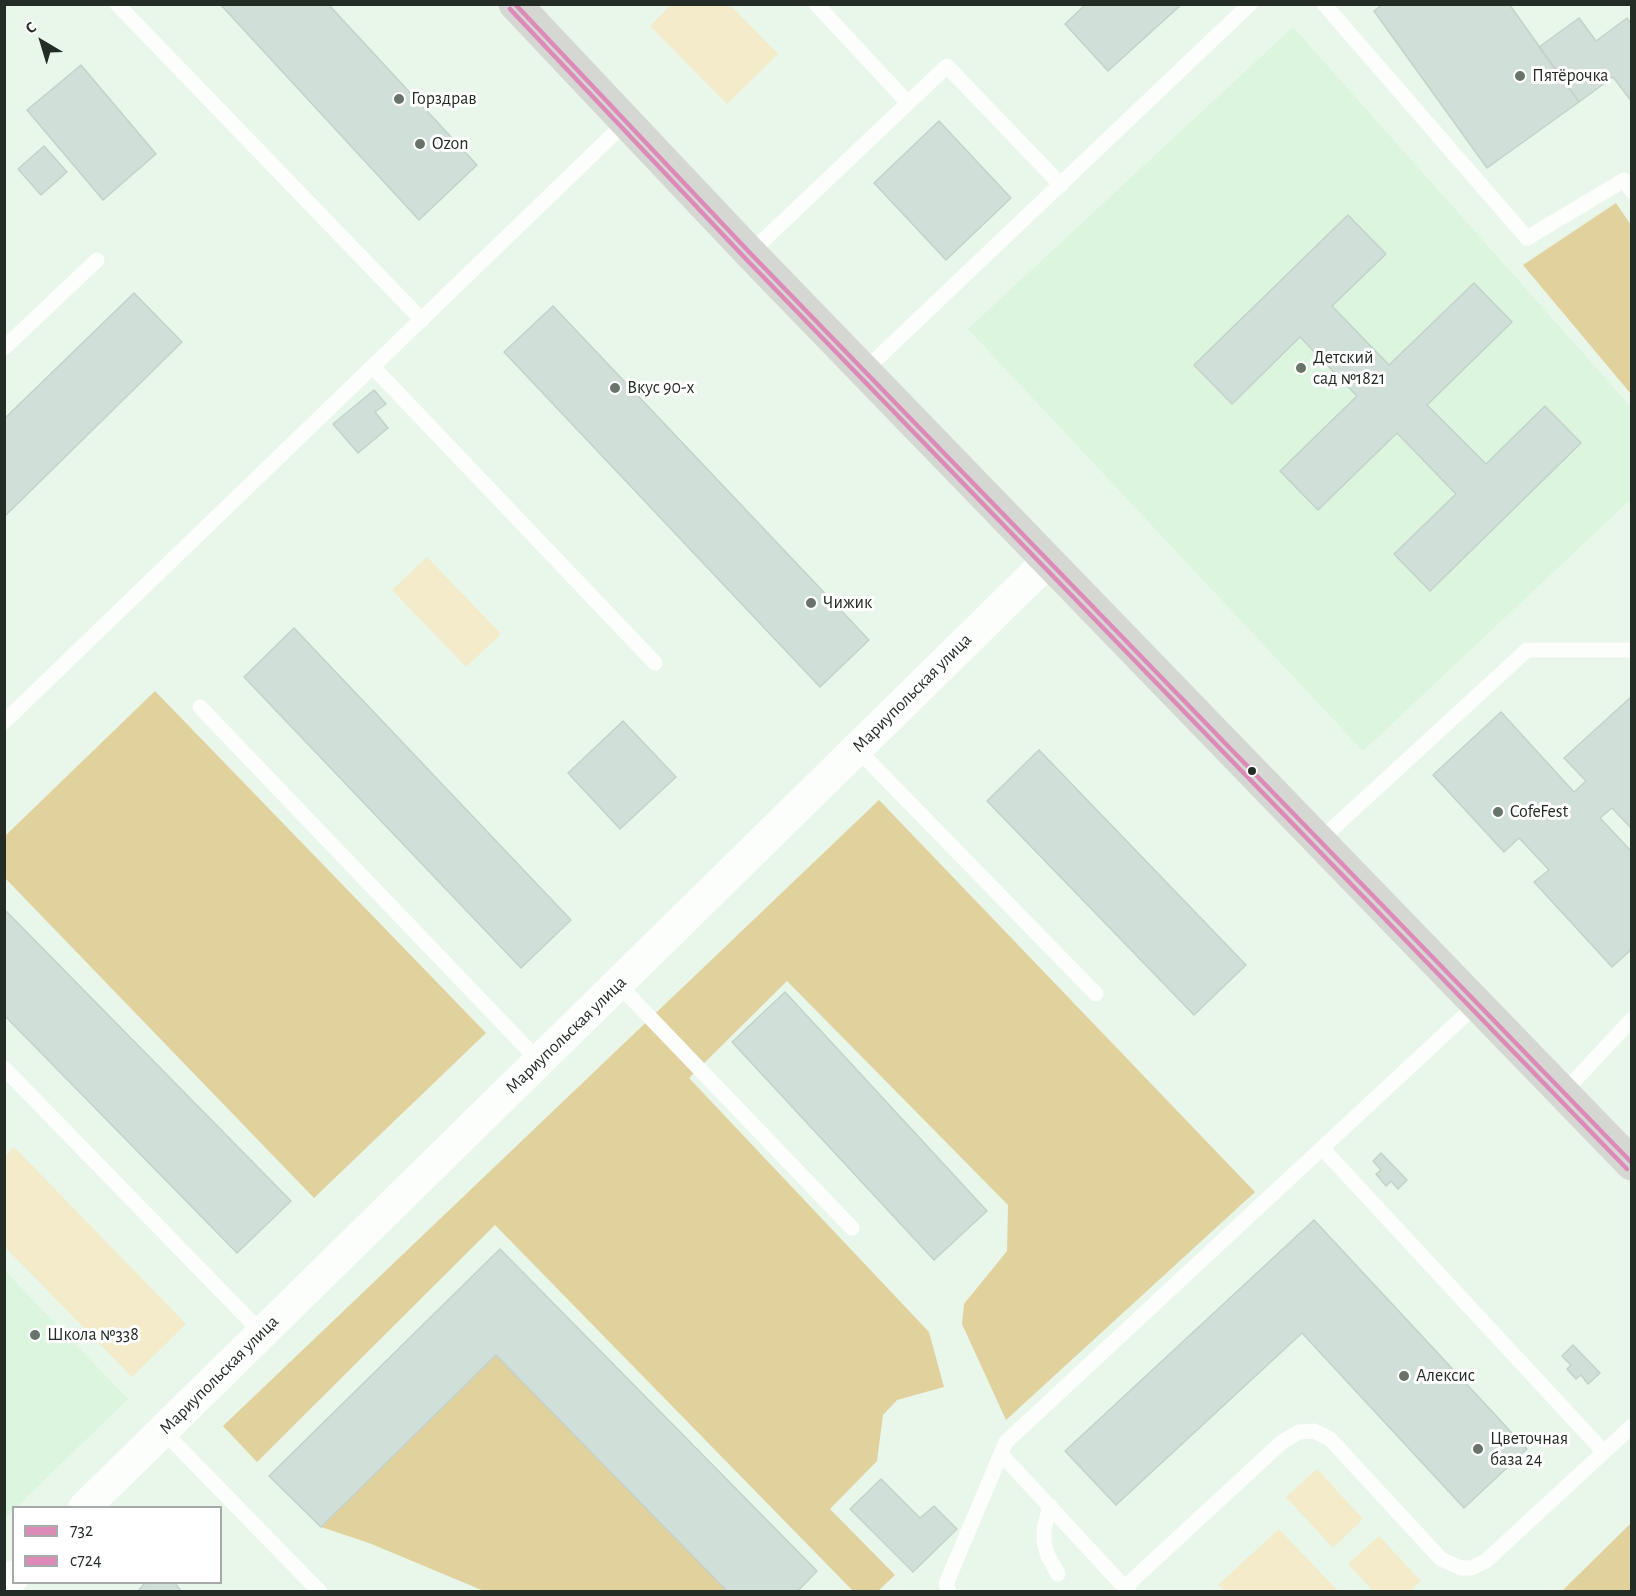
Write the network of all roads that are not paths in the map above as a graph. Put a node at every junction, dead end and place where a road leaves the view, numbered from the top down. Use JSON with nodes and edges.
{"nodes":[{"id":1,"x":117,"y":4,"type":"edge"},
{"id":2,"x":816,"y":4,"type":"edge"},
{"id":3,"x":1250,"y":4,"type":"edge"},
{"id":4,"x":1324,"y":4,"type":"edge"},
{"id":5,"x":523,"y":7,"type":"edge"},
{"id":6,"x":908,"y":103,"type":"junction"},
{"id":7,"x":625,"y":123,"type":"junction"},
{"id":8,"x":1061,"y":185,"type":"junction"},
{"id":9,"x":1632,"y":191,"type":"edge"},
{"id":10,"x":750,"y":253,"type":"junction"},
{"id":11,"x":97,"y":260,"type":"dead end"},
{"id":12,"x":422,"y":320,"type":"junction"},
{"id":13,"x":4,"y":348,"type":"edge"},
{"id":14,"x":374,"y":367,"type":"junction"},
{"id":15,"x":864,"y":371,"type":"junction"},
{"id":16,"x":1048,"y":561,"type":"junction"},
{"id":17,"x":1632,"y":650,"type":"edge"},
{"id":18,"x":655,"y":663,"type":"dead end"},
{"id":19,"x":200,"y":707,"type":"dead end"},
{"id":20,"x":4,"y":722,"type":"edge"},
{"id":21,"x":856,"y":748,"type":"junction"},
{"id":22,"x":1319,"y":841,"type":"junction"},
{"id":23,"x":618,"y":984,"type":"junction"},
{"id":24,"x":1096,"y":994,"type":"dead end"},
{"id":25,"x":1478,"y":1004,"type":"junction"},
{"id":26,"x":1632,"y":1018,"type":"edge"},
{"id":27,"x":539,"y":1061,"type":"junction"},
{"id":28,"x":4,"y":1068,"type":"edge"},
{"id":29,"x":1563,"y":1093,"type":"junction"},
{"id":30,"x":1322,"y":1148,"type":"junction"},
{"id":31,"x":1632,"y":1164,"type":"edge"},
{"id":32,"x":852,"y":1228,"type":"dead end"},
{"id":33,"x":262,"y":1333,"type":"junction"},
{"id":34,"x":1632,"y":1426,"type":"edge"},
{"id":35,"x":163,"y":1431,"type":"junction"},
{"id":36,"x":1604,"y":1452,"type":"junction"},
{"id":37,"x":1001,"y":1454,"type":"junction"},
{"id":38,"x":86,"y":1506,"type":"edge"},
{"id":39,"x":1050,"y":1506,"type":"junction"},
{"id":40,"x":1058,"y":1574,"type":"dead end"},
{"id":41,"x":1127,"y":1589,"type":"edge"},
{"id":42,"x":320,"y":1592,"type":"edge"},
{"id":43,"x":949,"y":1592,"type":"edge"}],
"edges":[{"from":1,"to":12,"type":"lane"},
{"from":2,"to":6,"type":"lane"},
{"from":3,"to":8,"type":"lane"},
{"from":4,"to":9,"type":"lane"},
{"from":5,"to":7,"type":"street"},
{"from":6,"to":8,"type":"lane"},
{"from":6,"to":10,"type":"lane"},
{"from":7,"to":10,"type":"street"},
{"from":7,"to":12,"type":"lane"},
{"from":8,"to":15,"type":"lane"},
{"from":10,"to":15,"type":"street"},
{"from":11,"to":13,"type":"lane"},
{"from":12,"to":14,"type":"lane"},
{"from":14,"to":18,"type":"lane"},
{"from":14,"to":20,"type":"lane"},
{"from":15,"to":16,"type":"street"},
{"from":16,"to":21,"type":"street","name":"Мариупольская улица"},
{"from":16,"to":22,"type":"street"},
{"from":17,"to":22,"type":"lane"},
{"from":19,"to":27,"type":"lane"},
{"from":21,"to":23,"type":"street","name":"Мариупольская улица"},
{"from":21,"to":24,"type":"lane"},
{"from":22,"to":25,"type":"street"},
{"from":23,"to":27,"type":"street","name":"Мариупольская улица"},
{"from":23,"to":32,"type":"lane"},
{"from":25,"to":29,"type":"street"},
{"from":25,"to":30,"type":"lane"},
{"from":26,"to":29,"type":"lane"},
{"from":27,"to":33,"type":"street","name":"Мариупольская улица"},
{"from":28,"to":33,"type":"lane"},
{"from":29,"to":31,"type":"street"},
{"from":30,"to":36,"type":"lane"},
{"from":30,"to":37,"type":"lane"},
{"from":33,"to":35,"type":"street","name":"Мариупольская улица"},
{"from":34,"to":36,"type":"lane"},
{"from":35,"to":38,"type":"street","name":"Мариупольская улица"},
{"from":35,"to":42,"type":"lane"},
{"from":36,"to":41,"type":"lane"},
{"from":37,"to":39,"type":"lane"},
{"from":37,"to":43,"type":"lane"},
{"from":39,"to":40,"type":"lane"},
{"from":39,"to":41,"type":"lane"}]}
